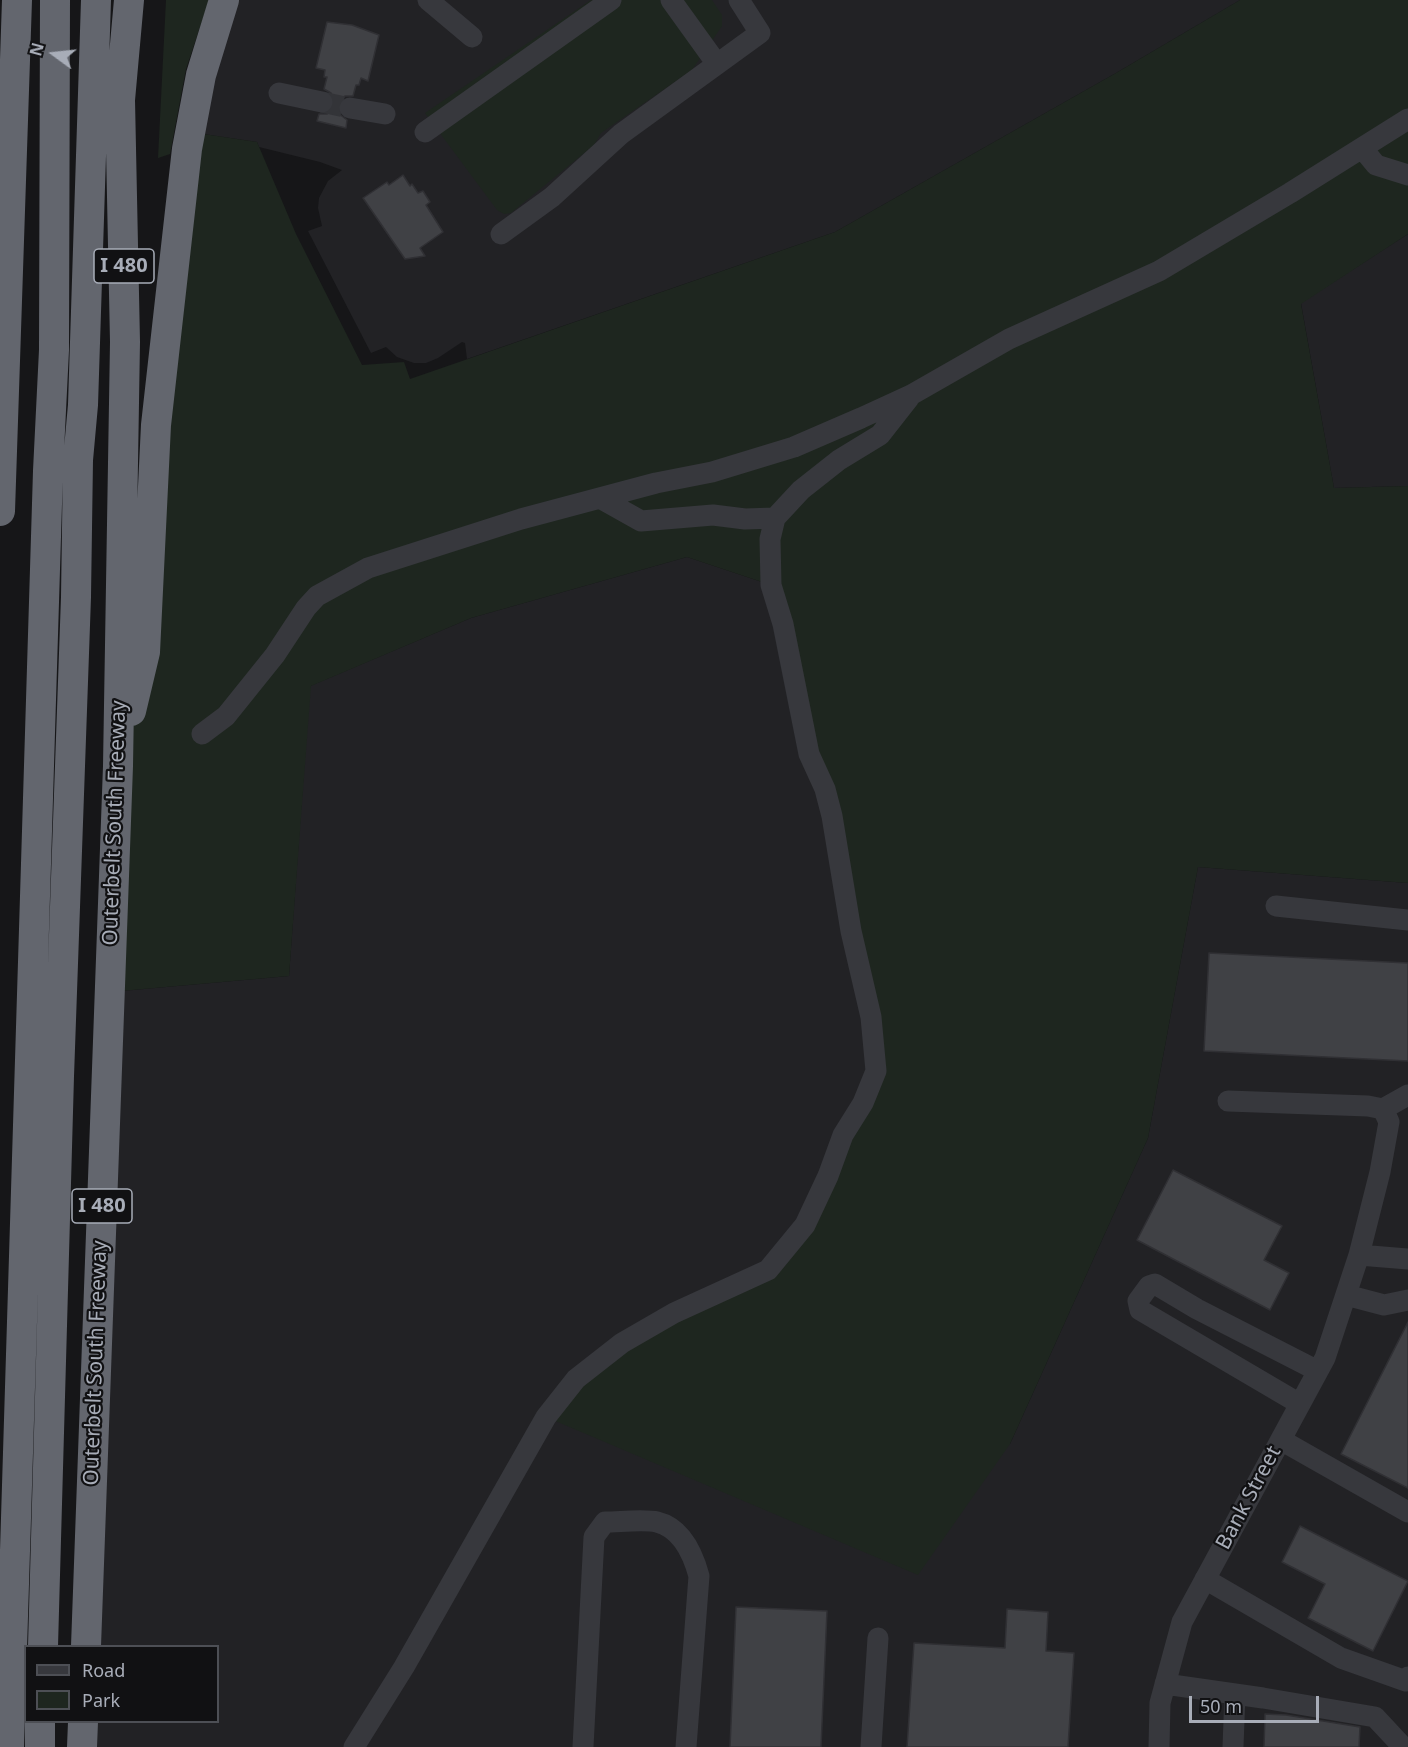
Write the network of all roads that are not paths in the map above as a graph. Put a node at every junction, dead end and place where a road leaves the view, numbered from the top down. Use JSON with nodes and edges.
{"nodes":[{"id":1,"x":17,"y":0,"type":"edge"},
{"id":2,"x":55,"y":0,"type":"edge"},
{"id":3,"x":96,"y":0,"type":"edge"},
{"id":4,"x":129,"y":0,"type":"edge"},
{"id":5,"x":224,"y":0,"type":"edge"},
{"id":6,"x":428,"y":0,"type":"edge"},
{"id":7,"x":611,"y":0,"type":"edge"},
{"id":8,"x":671,"y":0,"type":"edge"},
{"id":9,"x":740,"y":0,"type":"edge"},
{"id":10,"x":472,"y":37,"type":"dead end"},
{"id":11,"x":717,"y":64,"type":"junction"},
{"id":12,"x":279,"y":93,"type":"dead end"},
{"id":13,"x":322,"y":102,"type":"tunnel mouth"},
{"id":14,"x":350,"y":108,"type":"tunnel mouth"},
{"id":15,"x":385,"y":114,"type":"dead end"},
{"id":16,"x":1408,"y":119,"type":"edge"},
{"id":17,"x":426,"y":132,"type":"dead end"},
{"id":18,"x":1362,"y":148,"type":"junction"},
{"id":19,"x":1408,"y":175,"type":"edge"},
{"id":20,"x":501,"y":234,"type":"dead end"},
{"id":21,"x":911,"y":395,"type":"junction"},
{"id":22,"x":600,"y":498,"type":"junction"},
{"id":23,"x":0,"y":511,"type":"edge"},
{"id":24,"x":775,"y":518,"type":"junction"},
{"id":25,"x":132,"y":653,"type":"junction"},
{"id":26,"x":202,"y":734,"type":"dead end"},
{"id":27,"x":1276,"y":906,"type":"dead end"},
{"id":28,"x":1408,"y":920,"type":"edge"},
{"id":29,"x":1408,"y":1095,"type":"edge"},
{"id":30,"x":1228,"y":1101,"type":"dead end"},
{"id":31,"x":1383,"y":1109,"type":"junction"},
{"id":32,"x":1359,"y":1255,"type":"junction"},
{"id":33,"x":1408,"y":1259,"type":"edge"},
{"id":34,"x":1346,"y":1295,"type":"junction"},
{"id":35,"x":1408,"y":1300,"type":"edge"},
{"id":36,"x":1318,"y":1371,"type":"junction"},
{"id":37,"x":1300,"y":1404,"type":"junction"},
{"id":38,"x":1281,"y":1440,"type":"junction"},
{"id":39,"x":1408,"y":1512,"type":"edge"},
{"id":40,"x":1205,"y":1579,"type":"junction"},
{"id":41,"x":878,"y":1638,"type":"dead end"},
{"id":42,"x":43,"y":1645,"type":"edge"},
{"id":43,"x":86,"y":1645,"type":"edge"},
{"id":44,"x":1408,"y":1677,"type":"edge"},
{"id":45,"x":1165,"y":1684,"type":"junction"},
{"id":46,"x":1235,"y":1694,"type":"junction"},
{"id":47,"x":40,"y":1723,"type":"edge"},
{"id":48,"x":83,"y":1723,"type":"edge"},
{"id":49,"x":9,"y":1747,"type":"edge"},
{"id":50,"x":40,"y":1747,"type":"edge"},
{"id":51,"x":82,"y":1747,"type":"edge"},
{"id":52,"x":354,"y":1747,"type":"edge"},
{"id":53,"x":583,"y":1747,"type":"edge"},
{"id":54,"x":686,"y":1747,"type":"edge"},
{"id":55,"x":871,"y":1747,"type":"edge"},
{"id":56,"x":1159,"y":1747,"type":"edge"},
{"id":57,"x":1233,"y":1747,"type":"edge"},
{"id":58,"x":1403,"y":1747,"type":"edge"}],
"edges":[{"from":1,"to":23,"type":"highway"},
{"from":2,"to":49,"type":"highway"},
{"from":3,"to":42,"type":"highway"},
{"from":4,"to":25,"type":"highway","number":"I 480"},
{"from":5,"to":25,"type":"highway"},
{"from":6,"to":10,"type":"street"},
{"from":7,"to":17,"type":"street"},
{"from":8,"to":11,"type":"street"},
{"from":9,"to":11,"type":"street"},
{"from":11,"to":20,"type":"street"},
{"from":12,"to":13,"type":"street"},
{"from":14,"to":15,"type":"street"},
{"from":16,"to":18,"type":"street"},
{"from":18,"to":19,"type":"street"},
{"from":18,"to":21,"type":"street"},
{"from":21,"to":22,"type":"street"},
{"from":21,"to":24,"type":"street"},
{"from":22,"to":24,"type":"street"},
{"from":22,"to":26,"type":"street"},
{"from":24,"to":52,"type":"street"},
{"from":25,"to":43,"type":"highway","name":"Outerbelt South Freeway","number":"I 480"},
{"from":27,"to":28,"type":"street"},
{"from":29,"to":31,"type":"street"},
{"from":30,"to":31,"type":"street"},
{"from":31,"to":32,"type":"street","name":"Bank Street"},
{"from":32,"to":33,"type":"street"},
{"from":32,"to":34,"type":"street","name":"Bank Street"},
{"from":34,"to":35,"type":"street"},
{"from":34,"to":36,"type":"street","name":"Bank Street"},
{"from":36,"to":37,"type":"street","name":"Bank Street"},
{"from":36,"to":37,"type":"street"},
{"from":37,"to":38,"type":"street","name":"Bank Street"},
{"from":38,"to":39,"type":"street"},
{"from":38,"to":40,"type":"street","name":"Bank Street"},
{"from":40,"to":44,"type":"street"},
{"from":40,"to":45,"type":"street","name":"Bank Street"},
{"from":41,"to":55,"type":"street"},
{"from":45,"to":46,"type":"street"},
{"from":45,"to":56,"type":"street","name":"Bank Street"},
{"from":46,"to":57,"type":"street"},
{"from":46,"to":58,"type":"street"},
{"from":47,"to":50,"type":"highway"},
{"from":48,"to":51,"type":"highway"},
{"from":53,"to":54,"type":"street"}]}
